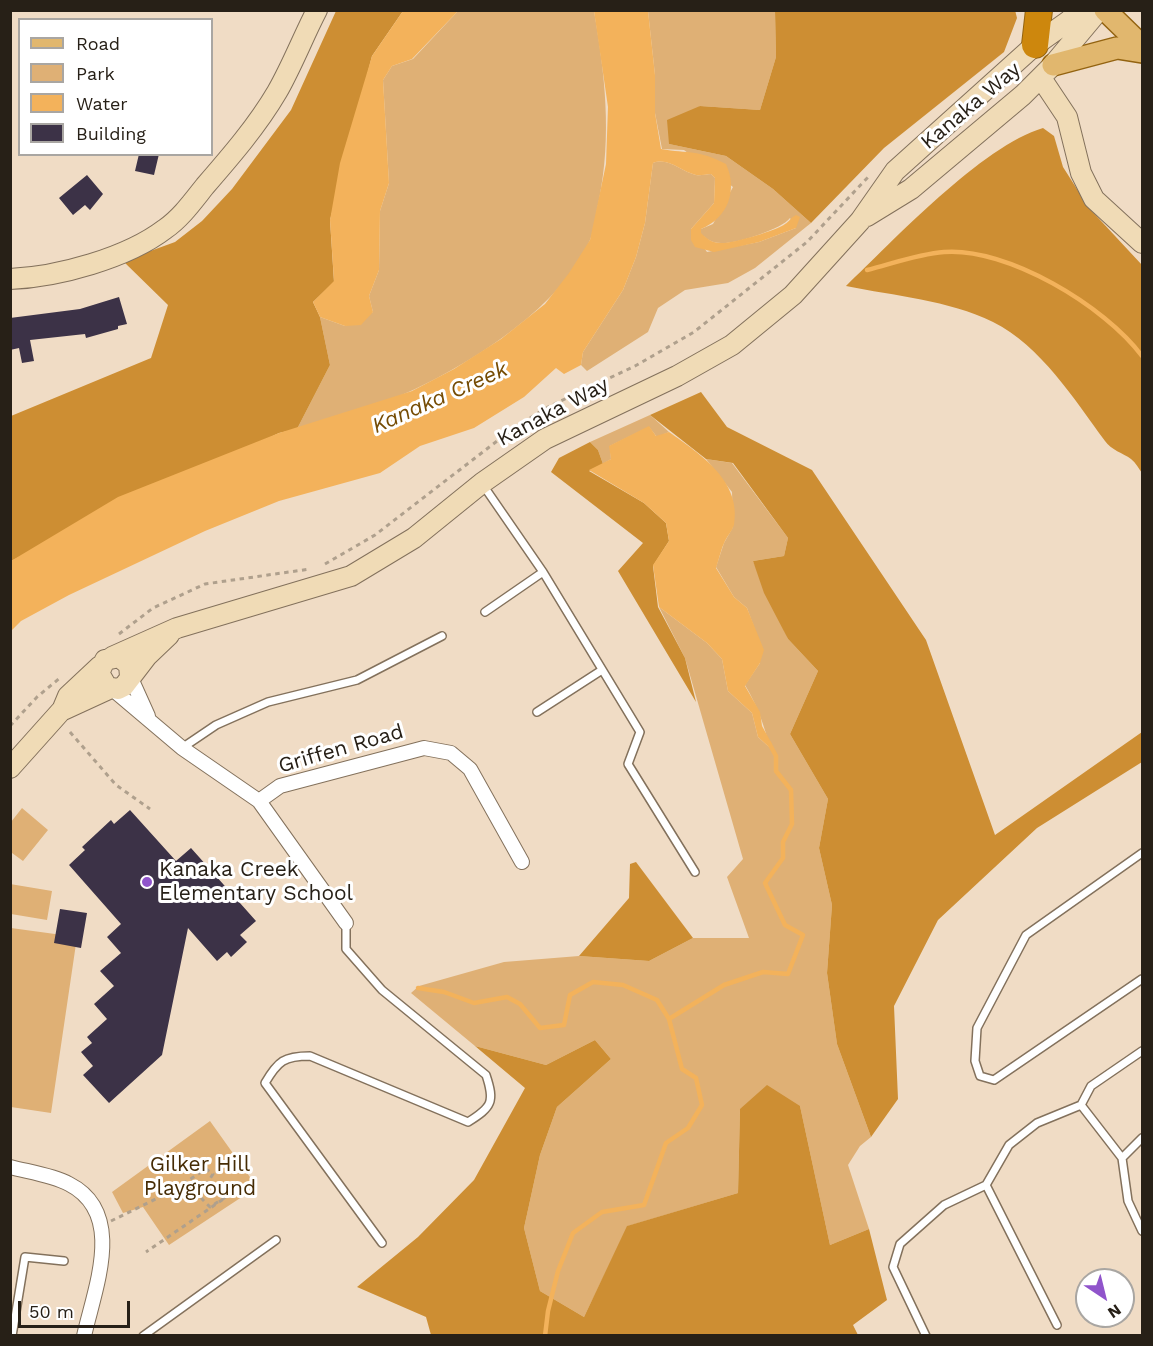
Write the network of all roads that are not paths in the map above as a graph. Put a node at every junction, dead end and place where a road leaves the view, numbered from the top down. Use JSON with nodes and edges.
{"nodes":[{"id":1,"x":317,"y":10,"type":"edge"},
{"id":2,"x":1039,"y":10,"type":"edge"},
{"id":3,"x":1077,"y":10,"type":"edge"},
{"id":4,"x":1099,"y":10,"type":"edge"},
{"id":5,"x":1105,"y":10,"type":"edge"},
{"id":6,"x":1117,"y":10,"type":"edge"},
{"id":7,"x":1143,"y":25,"type":"edge"},
{"id":8,"x":1035,"y":45,"type":"junction"},
{"id":9,"x":1143,"y":46,"type":"edge"},
{"id":10,"x":1143,"y":52,"type":"edge"},
{"id":11,"x":1047,"y":72,"type":"junction"},
{"id":12,"x":860,"y":221,"type":"junction"},
{"id":13,"x":1143,"y":243,"type":"edge"},
{"id":14,"x":10,"y":279,"type":"edge"},
{"id":15,"x":482,"y":483,"type":"junction"},
{"id":16,"x":543,"y":573,"type":"junction"},
{"id":17,"x":484,"y":612,"type":"dead end"},
{"id":18,"x":177,"y":628,"type":"junction"},
{"id":19,"x":442,"y":636,"type":"dead end"},
{"id":20,"x":106,"y":662,"type":"junction"},
{"id":21,"x":602,"y":670,"type":"junction"},
{"id":22,"x":130,"y":676,"type":"junction"},
{"id":23,"x":111,"y":688,"type":"junction"},
{"id":24,"x":62,"y":711,"type":"junction"},
{"id":25,"x":537,"y":712,"type":"dead end"},
{"id":26,"x":149,"y":718,"type":"junction"},
{"id":27,"x":182,"y":747,"type":"junction"},
{"id":28,"x":10,"y":768,"type":"edge"},
{"id":29,"x":259,"y":801,"type":"junction"},
{"id":30,"x":1143,"y":854,"type":"edge"},
{"id":31,"x":522,"y":862,"type":"dead end"},
{"id":32,"x":695,"y":872,"type":"dead end"},
{"id":33,"x":346,"y":923,"type":"joint"},
{"id":34,"x":1143,"y":979,"type":"edge"},
{"id":35,"x":1143,"y":1051,"type":"edge"},
{"id":36,"x":1081,"y":1105,"type":"junction"},
{"id":37,"x":1143,"y":1138,"type":"edge"},
{"id":38,"x":1122,"y":1158,"type":"junction"},
{"id":39,"x":10,"y":1167,"type":"edge"},
{"id":40,"x":986,"y":1185,"type":"junction"},
{"id":41,"x":1143,"y":1231,"type":"edge"},
{"id":42,"x":276,"y":1240,"type":"dead end"},
{"id":43,"x":382,"y":1244,"type":"dead end"},
{"id":44,"x":64,"y":1261,"type":"dead end"},
{"id":45,"x":1057,"y":1325,"type":"dead end"},
{"id":46,"x":12,"y":1335,"type":"edge"},
{"id":47,"x":84,"y":1335,"type":"edge"},
{"id":48,"x":143,"y":1335,"type":"edge"},
{"id":49,"x":926,"y":1335,"type":"edge"}],
"edges":[{"from":1,"to":14,"type":"main road"},
{"from":2,"to":8,"type":"highway"},
{"from":3,"to":8,"type":"main road","name":"Kanaka Way"},
{"from":4,"to":11,"type":"main road","name":"Kanaka Way"},
{"from":5,"to":9,"type":"main road"},
{"from":6,"to":7,"type":"main road"},
{"from":8,"to":12,"type":"main road","name":"Kanaka Way"},
{"from":10,"to":11,"type":"main road"},
{"from":11,"to":12,"type":"main road","name":"Kanaka Way"},
{"from":11,"to":13,"type":"main road"},
{"from":12,"to":15,"type":"main road","name":"Kanaka Way"},
{"from":15,"to":16,"type":"lane"},
{"from":15,"to":18,"type":"main road","name":"Kanaka Way"},
{"from":16,"to":17,"type":"lane"},
{"from":16,"to":21,"type":"lane"},
{"from":18,"to":20,"type":"main road","name":"Kanaka Way"},
{"from":18,"to":22,"type":"main road","name":"Kanaka Way"},
{"from":19,"to":27,"type":"lane"},
{"from":20,"to":22,"type":"main road"},
{"from":20,"to":23,"type":"main road"},
{"from":20,"to":24,"type":"main road","name":"Kanaka Way"},
{"from":21,"to":25,"type":"lane"},
{"from":21,"to":32,"type":"lane"},
{"from":22,"to":23,"type":"main road"},
{"from":22,"to":26,"type":"street"},
{"from":23,"to":24,"type":"main road","name":"Kanaka Way"},
{"from":23,"to":26,"type":"street"},
{"from":24,"to":28,"type":"main road","name":"Kanaka Way"},
{"from":26,"to":27,"type":"street"},
{"from":27,"to":29,"type":"street"},
{"from":29,"to":31,"type":"street","name":"Griffen Road"},
{"from":29,"to":33,"type":"street"},
{"from":30,"to":34,"type":"lane"},
{"from":33,"to":43,"type":"lane"},
{"from":35,"to":36,"type":"lane"},
{"from":36,"to":38,"type":"lane"},
{"from":36,"to":40,"type":"lane"},
{"from":37,"to":38,"type":"lane"},
{"from":38,"to":41,"type":"lane"},
{"from":39,"to":47,"type":"street"},
{"from":40,"to":45,"type":"lane"},
{"from":40,"to":49,"type":"lane"},
{"from":42,"to":48,"type":"lane"},
{"from":44,"to":46,"type":"lane"}]}
